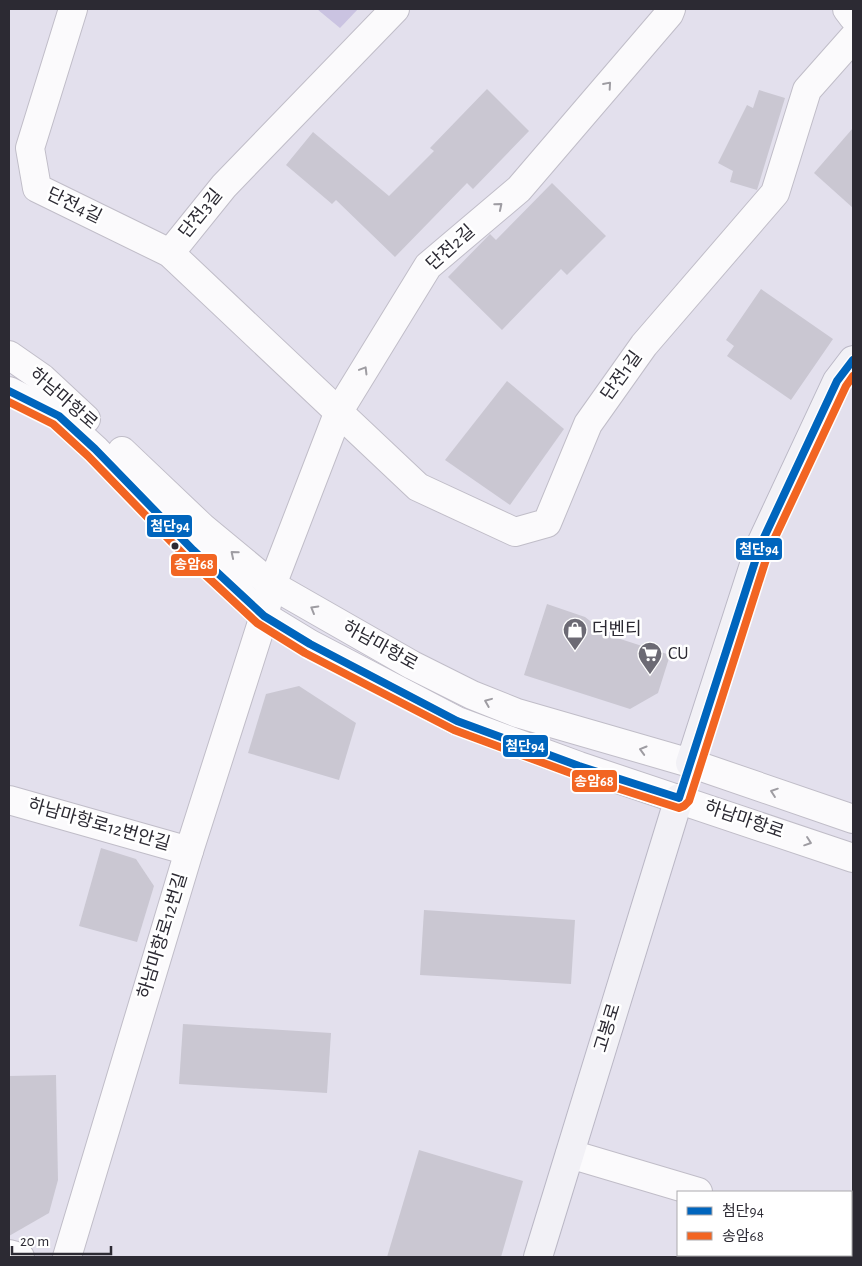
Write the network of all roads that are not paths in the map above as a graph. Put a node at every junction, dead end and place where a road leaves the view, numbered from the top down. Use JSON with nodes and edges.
{"nodes":[{"id":1,"x":73,"y":9,"type":"edge"},
{"id":2,"x":395,"y":9,"type":"edge"},
{"id":3,"x":671,"y":9,"type":"edge"},
{"id":4,"x":847,"y":9,"type":"edge"},
{"id":5,"x":853,"y":17,"type":"edge"},
{"id":6,"x":853,"y":38,"type":"edge"},
{"id":7,"x":170,"y":253,"type":"junction"},
{"id":8,"x":9,"y":355,"type":"edge"},
{"id":9,"x":853,"y":360,"type":"edge"},
{"id":10,"x":9,"y":391,"type":"edge"},
{"id":11,"x":339,"y":411,"type":"junction"},
{"id":12,"x":272,"y":585,"type":"junction"},
{"id":13,"x":264,"y":616,"type":"junction"},
{"id":14,"x":690,"y":764,"type":"junction"},
{"id":15,"x":679,"y":798,"type":"junction"},
{"id":16,"x":9,"y":800,"type":"edge"},
{"id":17,"x":853,"y":819,"type":"edge"},
{"id":18,"x":189,"y":851,"type":"junction"},
{"id":19,"x":853,"y":858,"type":"edge"},
{"id":20,"x":570,"y":1154,"type":"junction"},
{"id":21,"x":695,"y":1191,"type":"edge"},
{"id":22,"x":9,"y":1254,"type":"edge"},
{"id":23,"x":20,"y":1257,"type":"edge"},
{"id":24,"x":67,"y":1257,"type":"edge"},
{"id":25,"x":538,"y":1257,"type":"edge"}],
"edges":[{"from":1,"to":7,"type":"street","name":"단전4길"},
{"from":2,"to":7,"type":"street","name":"단전3길"},
{"from":11,"to":3,"type":"street","name":"단전2길","one_way":true},
{"from":4,"to":5,"type":"street"},
{"from":6,"to":11,"type":"street","name":"단전1길"},
{"from":7,"to":11,"type":"street","name":"단전3길"},
{"from":12,"to":8,"type":"street","name":"하남마항로","one_way":true},
{"from":9,"to":14,"type":"main road"},
{"from":10,"to":13,"type":"street","name":"하남마항로"},
{"from":11,"to":12,"type":"street","name":"단전2길"},
{"from":12,"to":13,"type":"street","name":"하남마항로12번길"},
{"from":14,"to":12,"type":"street","name":"하남마항로","one_way":true},
{"from":13,"to":15,"type":"street","name":"하남마항로"},
{"from":13,"to":18,"type":"street","name":"하남마항로12번길"},
{"from":14,"to":15,"type":"street"},
{"from":17,"to":14,"type":"street","name":"하남마항로","one_way":true},
{"from":15,"to":19,"type":"street","name":"하남마항로","one_way":true},
{"from":15,"to":20,"type":"main road","name":"고봉로"},
{"from":16,"to":18,"type":"street","name":"하남마항로12번안길"},
{"from":18,"to":24,"type":"street","name":"하남마항로12번길"},
{"from":20,"to":21,"type":"street"},
{"from":20,"to":25,"type":"main road","name":"고봉로"},
{"from":22,"to":23,"type":"street"}]}
